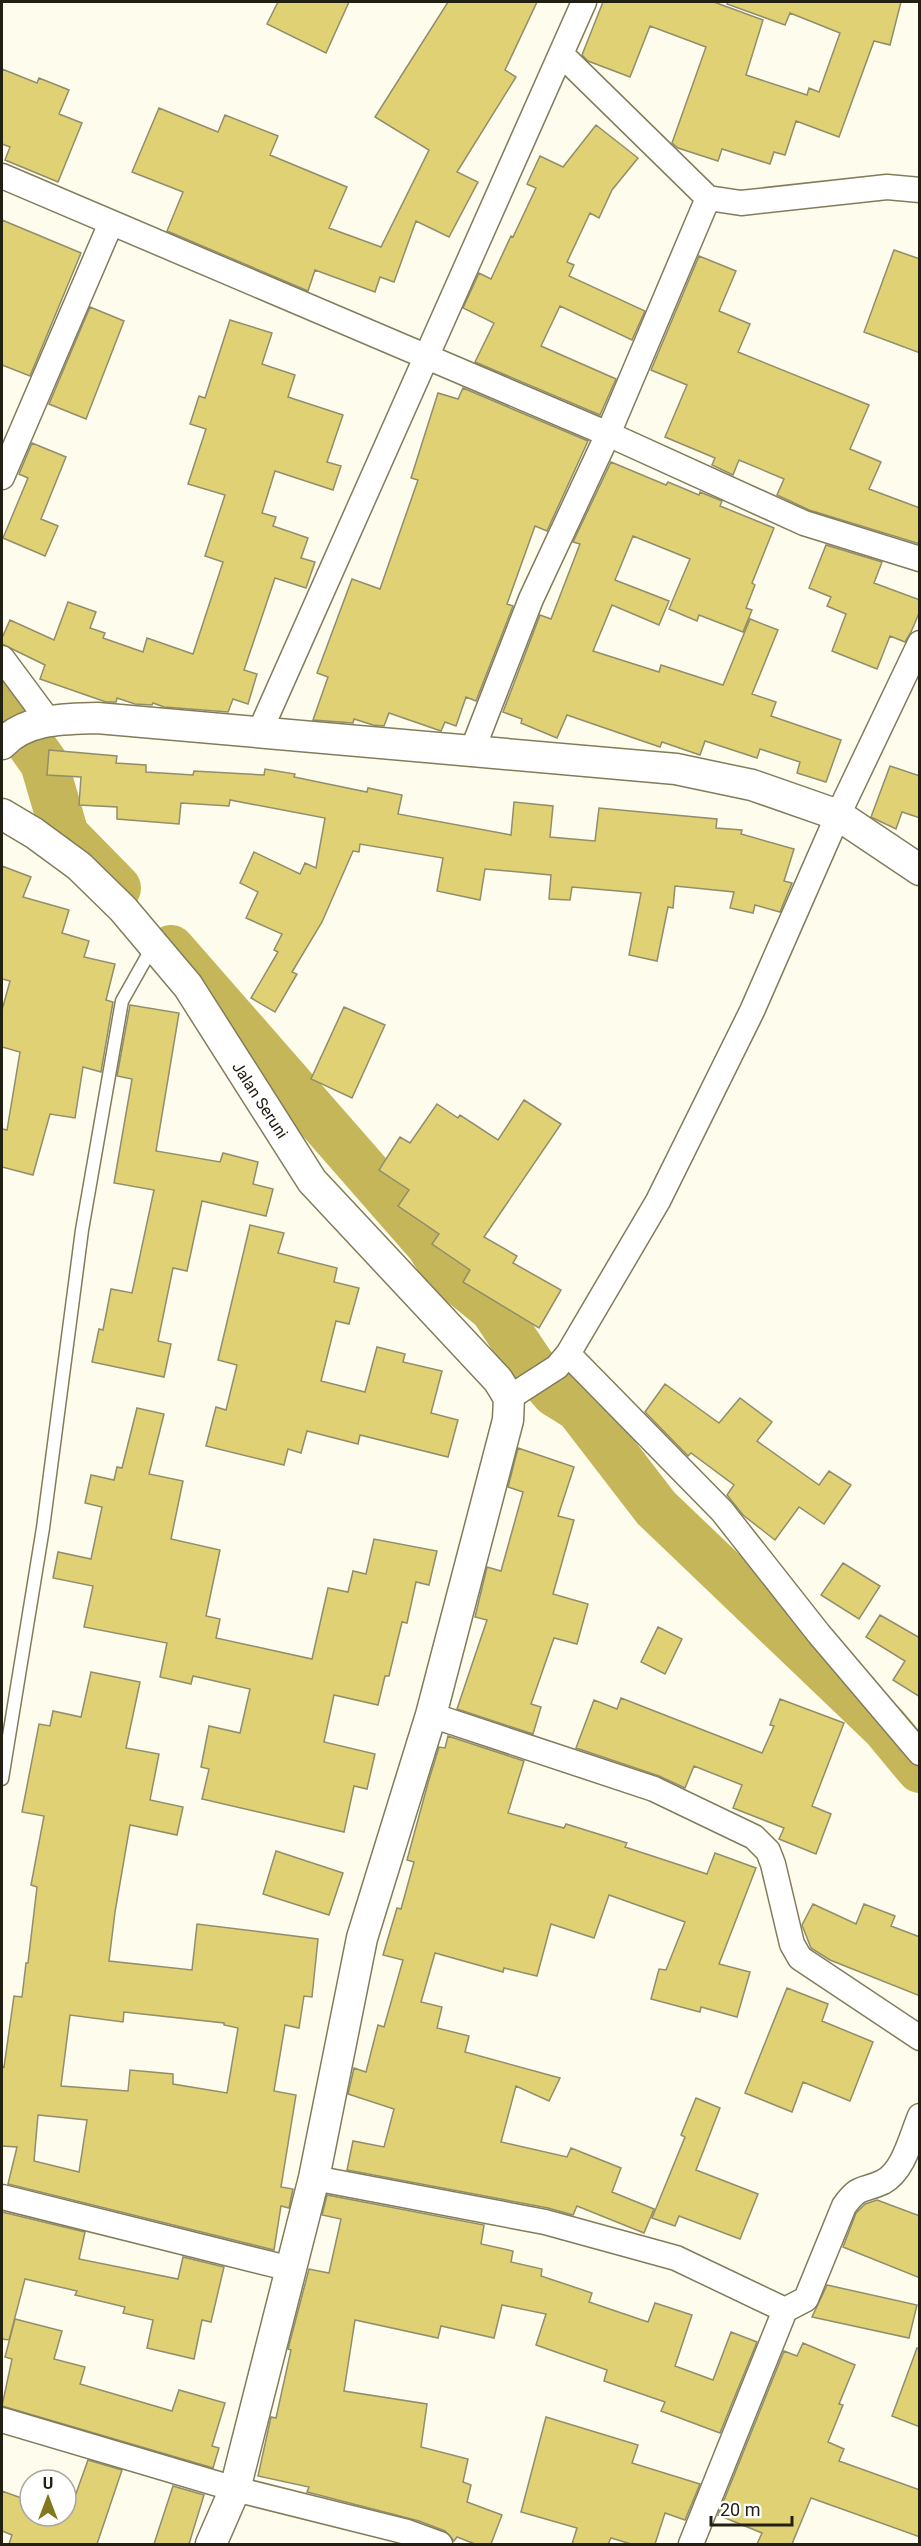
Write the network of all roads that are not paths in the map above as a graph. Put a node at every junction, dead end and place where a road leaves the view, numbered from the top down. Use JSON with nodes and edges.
{"nodes":[{"id":1,"x":584,"y":2,"type":"edge"},
{"id":2,"x":561,"y":54,"type":"junction"},
{"id":3,"x":2,"y":176,"type":"edge"},
{"id":4,"x":920,"y":190,"type":"edge"},
{"id":5,"x":708,"y":198,"type":"junction"},
{"id":6,"x":111,"y":223,"type":"junction"},
{"id":7,"x":427,"y":358,"type":"junction"},
{"id":8,"x":608,"y":434,"type":"junction"},
{"id":9,"x":2,"y":477,"type":"edge"},
{"id":10,"x":920,"y":559,"type":"edge"},
{"id":11,"x":920,"y":643,"type":"edge"},
{"id":12,"x":2,"y":658,"type":"edge"},
{"id":13,"x":260,"y":731,"type":"junction"},
{"id":14,"x":21,"y":733,"type":"edge"},
{"id":15,"x":472,"y":751,"type":"junction"},
{"id":16,"x":2,"y":814,"type":"edge"},
{"id":17,"x":838,"y":815,"type":"junction"},
{"id":18,"x":920,"y":870,"type":"edge"},
{"id":19,"x":154,"y":945,"type":"junction"},
{"id":20,"x":563,"y":1360,"type":"junction"},
{"id":21,"x":518,"y":1392,"type":"junction"},
{"id":22,"x":431,"y":1715,"type":"junction"},
{"id":23,"x":920,"y":1753,"type":"edge"},
{"id":24,"x":2,"y":1779,"type":"edge"},
{"id":25,"x":920,"y":2038,"type":"edge"},
{"id":26,"x":920,"y":2116,"type":"edge"},
{"id":27,"x":314,"y":2178,"type":"junction"},
{"id":28,"x":2,"y":2197,"type":"edge"},
{"id":29,"x":291,"y":2270,"type":"junction"},
{"id":30,"x":785,"y":2310,"type":"junction"},
{"id":31,"x":2,"y":2420,"type":"edge"},
{"id":32,"x":235,"y":2489,"type":"junction"},
{"id":33,"x":211,"y":2544,"type":"edge"},
{"id":34,"x":440,"y":2544,"type":"edge"},
{"id":35,"x":691,"y":2544,"type":"edge"}],
"edges":[{"from":1,"to":2,"type":"street"},
{"from":2,"to":5,"type":"street"},
{"from":2,"to":7,"type":"street"},
{"from":3,"to":6,"type":"street"},
{"from":4,"to":5,"type":"street"},
{"from":5,"to":8,"type":"street"},
{"from":6,"to":7,"type":"street"},
{"from":6,"to":9,"type":"street"},
{"from":7,"to":8,"type":"street"},
{"from":7,"to":13,"type":"street"},
{"from":8,"to":10,"type":"street"},
{"from":8,"to":15,"type":"street"},
{"from":11,"to":17,"type":"street"},
{"from":12,"to":14,"type":"street"},
{"from":13,"to":14,"type":"street"},
{"from":13,"to":15,"type":"street"},
{"from":15,"to":17,"type":"street"},
{"from":16,"to":19,"type":"street","name":"Jalan Seruni"},
{"from":17,"to":18,"type":"street"},
{"from":17,"to":20,"type":"street"},
{"from":19,"to":21,"type":"street","name":"Jalan Seruni"},
{"from":19,"to":24,"type":"lane"},
{"from":20,"to":21,"type":"street"},
{"from":20,"to":23,"type":"street"},
{"from":21,"to":22,"type":"street"},
{"from":22,"to":25,"type":"street"},
{"from":22,"to":27,"type":"street"},
{"from":26,"to":30,"type":"street"},
{"from":27,"to":29,"type":"street"},
{"from":27,"to":30,"type":"street"},
{"from":28,"to":29,"type":"street"},
{"from":29,"to":32,"type":"street"},
{"from":30,"to":35,"type":"street"},
{"from":31,"to":32,"type":"street"},
{"from":32,"to":33,"type":"street"},
{"from":32,"to":34,"type":"street"}]}
